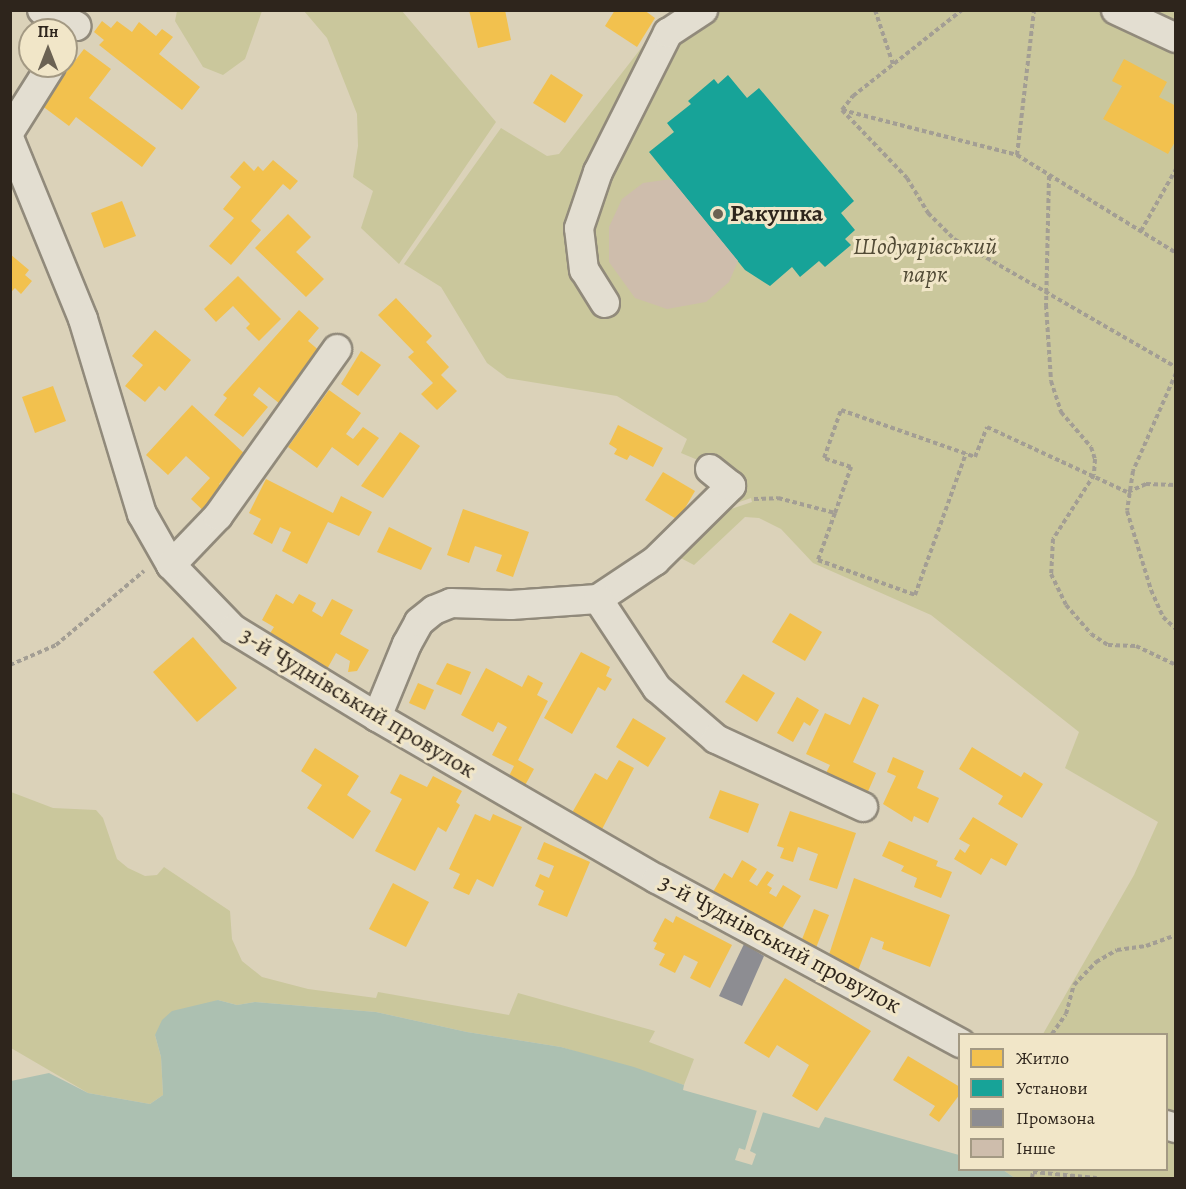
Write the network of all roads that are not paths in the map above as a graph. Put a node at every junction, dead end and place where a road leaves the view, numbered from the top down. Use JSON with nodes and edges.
{"nodes":[{"id":1,"x":42,"y":10,"type":"edge"},
{"id":2,"x":704,"y":10,"type":"edge"},
{"id":3,"x":1116,"y":10,"type":"edge"},
{"id":4,"x":59,"y":18,"type":"edge"},
{"id":5,"x":1176,"y":38,"type":"edge"},
{"id":6,"x":43,"y":78,"type":"edge"},
{"id":7,"x":10,"y":131,"type":"edge"},
{"id":8,"x":10,"y":140,"type":"edge"},
{"id":9,"x":605,"y":303,"type":"dead end"},
{"id":10,"x":337,"y":349,"type":"dead end"},
{"id":11,"x":710,"y":469,"type":"dead end"},
{"id":12,"x":167,"y":560,"type":"junction"},
{"id":13,"x":598,"y":599,"type":"junction"},
{"id":14,"x":377,"y":717,"type":"junction"},
{"id":15,"x":863,"y":807,"type":"dead end"},
{"id":16,"x":958,"y":1042,"type":"edge"}],
"edges":[{"from":1,"to":4,"type":"street"},
{"from":2,"to":9,"type":"street"},
{"from":3,"to":5,"type":"street"},
{"from":6,"to":7,"type":"street"},
{"from":8,"to":12,"type":"street","name":"3-й Чуднівський провулок"},
{"from":10,"to":12,"type":"street"},
{"from":11,"to":13,"type":"street"},
{"from":12,"to":14,"type":"street","name":"3-й Чуднівський провулок"},
{"from":13,"to":14,"type":"street"},
{"from":13,"to":15,"type":"street"},
{"from":14,"to":16,"type":"street","name":"3-й Чуднівський провулок"}]}
